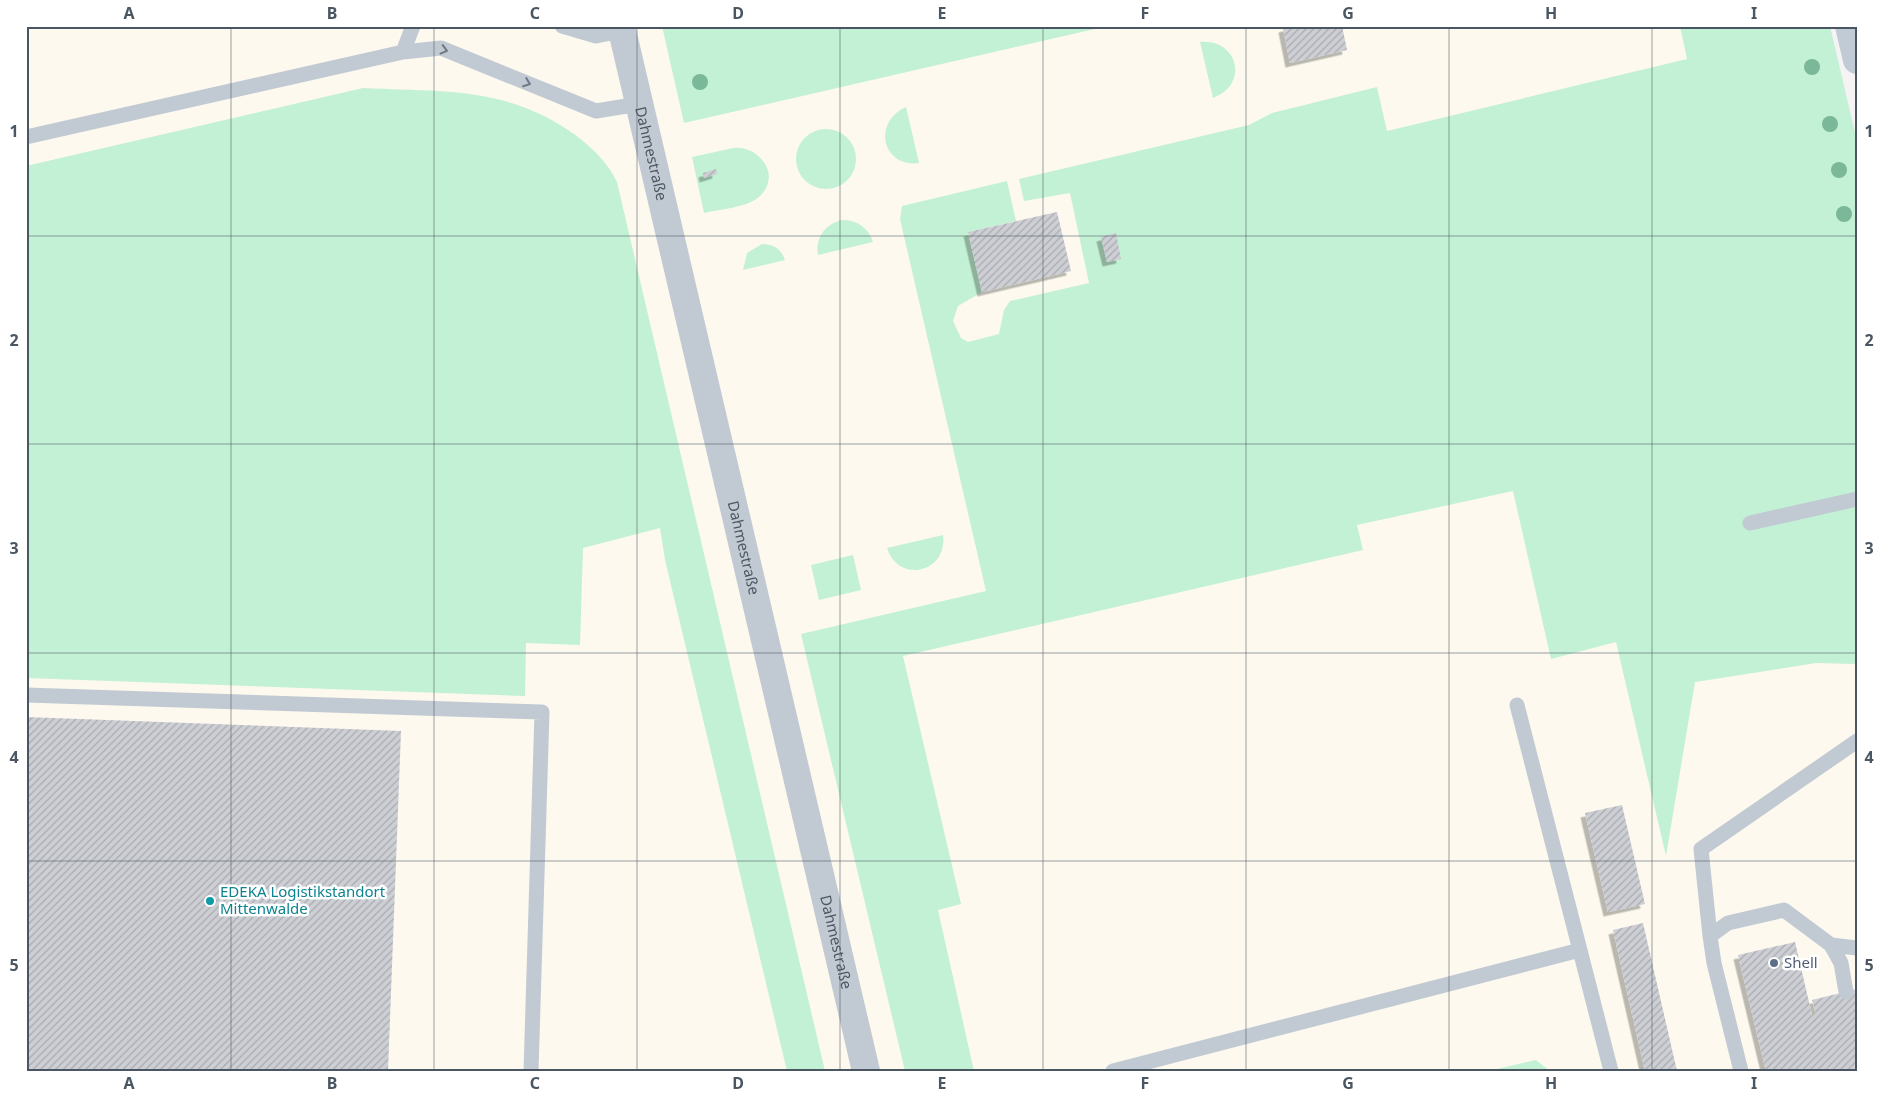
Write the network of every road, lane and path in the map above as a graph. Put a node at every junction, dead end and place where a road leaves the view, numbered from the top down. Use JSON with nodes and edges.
{"nodes":[{"id":1,"x":413,"y":26,"type":"edge"},
{"id":2,"x":562,"y":26,"type":"edge"},
{"id":3,"x":1849,"y":26,"type":"edge"},
{"id":4,"x":621,"y":29,"type":"edge"},
{"id":5,"x":403,"y":52,"type":"junction"},
{"id":6,"x":1857,"y":60,"type":"edge"},
{"id":7,"x":639,"y":104,"type":"junction"},
{"id":8,"x":26,"y":137,"type":"edge"},
{"id":9,"x":1857,"y":499,"type":"edge"},
{"id":10,"x":1750,"y":523,"type":"dead end"},
{"id":11,"x":26,"y":696,"type":"edge"},
{"id":12,"x":1517,"y":705,"type":"dead end"},
{"id":13,"x":1857,"y":741,"type":"edge"},
{"id":14,"x":1710,"y":936,"type":"junction"},
{"id":15,"x":1831,"y":946,"type":"junction"},
{"id":16,"x":1857,"y":948,"type":"edge"},
{"id":17,"x":1580,"y":950,"type":"junction"},
{"id":18,"x":1846,"y":992,"type":"dead end"},
{"id":19,"x":531,"y":1071,"type":"edge"},
{"id":20,"x":866,"y":1071,"type":"edge"},
{"id":21,"x":1113,"y":1071,"type":"edge"},
{"id":22,"x":1611,"y":1071,"type":"edge"},
{"id":23,"x":1741,"y":1071,"type":"edge"}],
"edges":[{"from":1,"to":5,"type":"lane"},
{"from":2,"to":4,"type":"lane"},
{"from":3,"to":6,"type":"main road"},
{"from":4,"to":7,"type":"street","name":"Dahmestraße"},
{"from":5,"to":7,"type":"lane","one_way":true},
{"from":5,"to":8,"type":"lane"},
{"from":7,"to":20,"type":"street","name":"Dahmestraße"},
{"from":9,"to":10,"type":"lane"},
{"from":11,"to":19,"type":"lane"},
{"from":12,"to":17,"type":"lane"},
{"from":13,"to":14,"type":"lane"},
{"from":14,"to":15,"type":"lane"},
{"from":14,"to":23,"type":"lane"},
{"from":15,"to":16,"type":"lane"},
{"from":15,"to":18,"type":"lane"},
{"from":17,"to":21,"type":"lane"},
{"from":17,"to":22,"type":"lane"}]}
